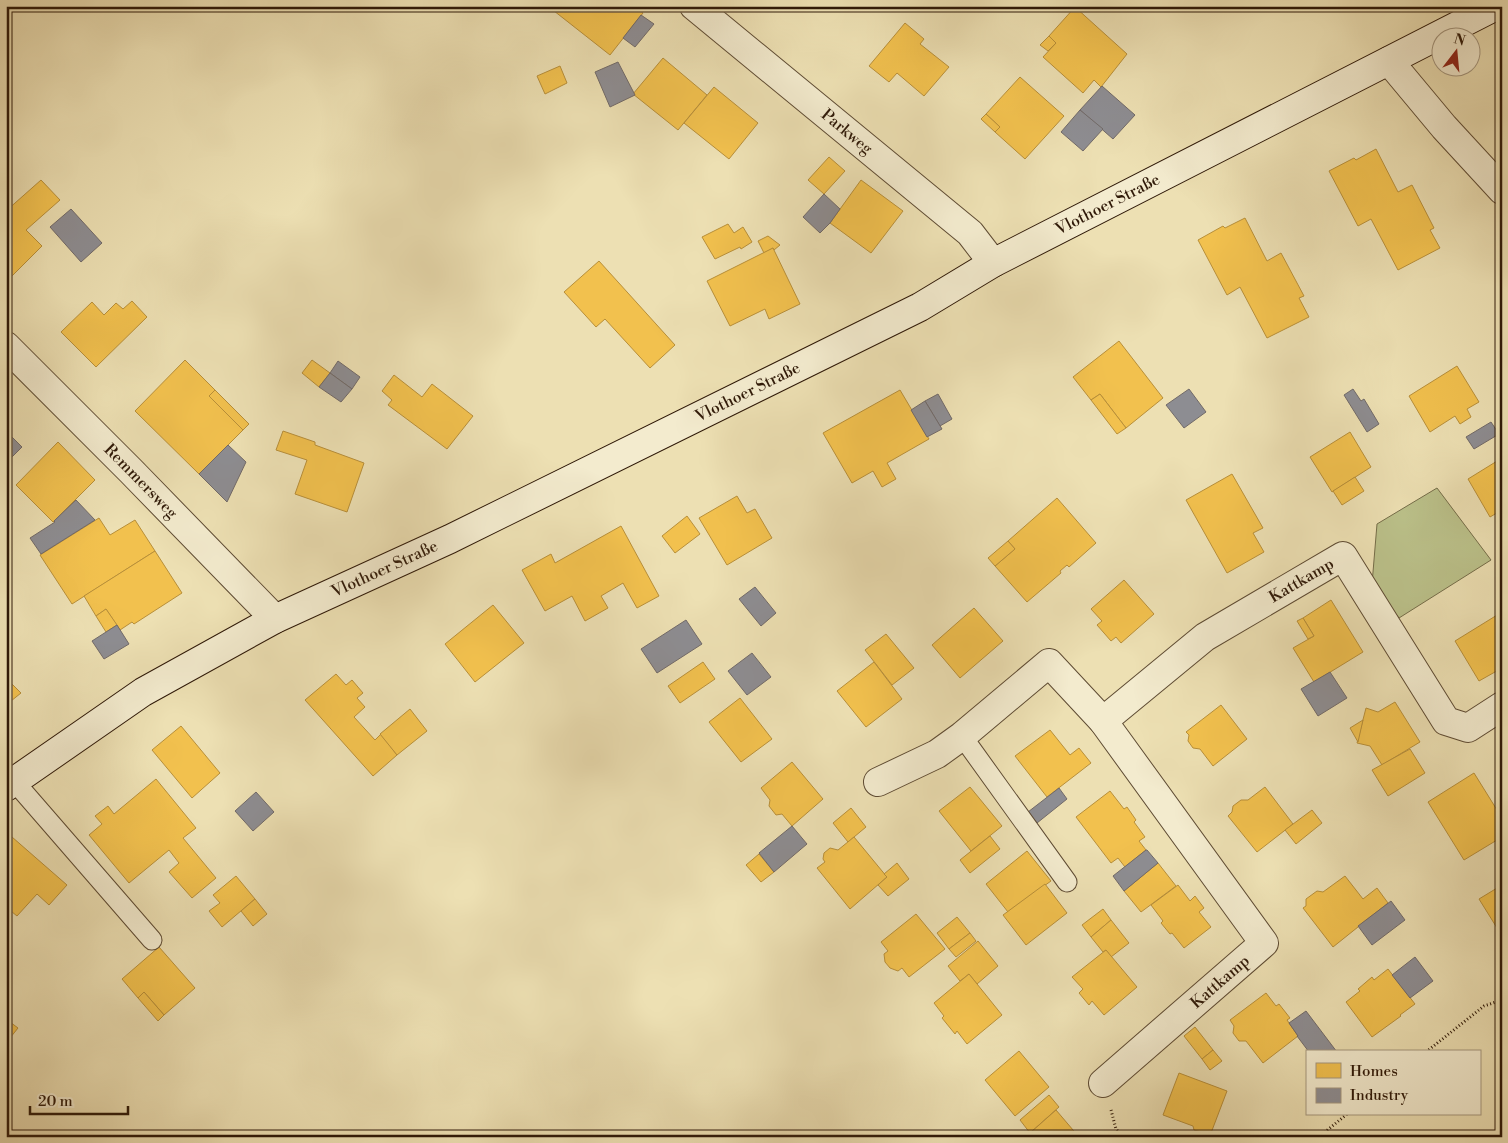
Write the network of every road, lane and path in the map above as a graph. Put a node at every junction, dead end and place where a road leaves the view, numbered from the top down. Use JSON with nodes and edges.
{"nodes":[{"id":1,"x":694,"y":6,"type":"edge"},
{"id":2,"x":1496,"y":6,"type":"edge"},
{"id":3,"x":1389,"y":61,"type":"junction"},
{"id":4,"x":1502,"y":190,"type":"edge"},
{"id":5,"x":994,"y":263,"type":"junction"},
{"id":6,"x":6,"y":346,"type":"edge"},
{"id":7,"x":275,"y":619,"type":"junction"},
{"id":8,"x":1502,"y":706,"type":"edge"},
{"id":9,"x":1103,"y":721,"type":"junction"},
{"id":10,"x":962,"y":736,"type":"junction"},
{"id":11,"x":878,"y":782,"type":"dead end"},
{"id":12,"x":10,"y":784,"type":"edge"},
{"id":13,"x":1067,"y":882,"type":"dead end"},
{"id":14,"x":152,"y":940,"type":"dead end"},
{"id":15,"x":1502,"y":1000,"type":"edge"},
{"id":16,"x":1429,"y":1050,"type":"edge"},
{"id":17,"x":1103,"y":1083,"type":"dead end"},
{"id":18,"x":1345,"y":1116,"type":"edge"},
{"id":19,"x":1319,"y":1137,"type":"edge"}],
"edges":[{"from":1,"to":5,"type":"street","name":"Parkweg"},
{"from":2,"to":3,"type":"street","name":"Vlothoer Straße"},
{"from":3,"to":4,"type":"street"},
{"from":3,"to":5,"type":"street","name":"Vlothoer Straße"},
{"from":5,"to":7,"type":"street","name":"Vlothoer Straße"},
{"from":6,"to":7,"type":"street","name":"Remmersweg"},
{"from":7,"to":12,"type":"street","name":"Vlothoer Straße"},
{"from":8,"to":9,"type":"street","name":"Kattkamp"},
{"from":9,"to":10,"type":"street","name":"Kattkamp"},
{"from":9,"to":17,"type":"street","name":"Kattkamp"},
{"from":10,"to":11,"type":"street","name":"Kattkamp"},
{"from":10,"to":13,"type":"lane"},
{"from":12,"to":14,"type":"lane"},
{"from":15,"to":16,"type":"path"},
{"from":18,"to":19,"type":"path"}]}
